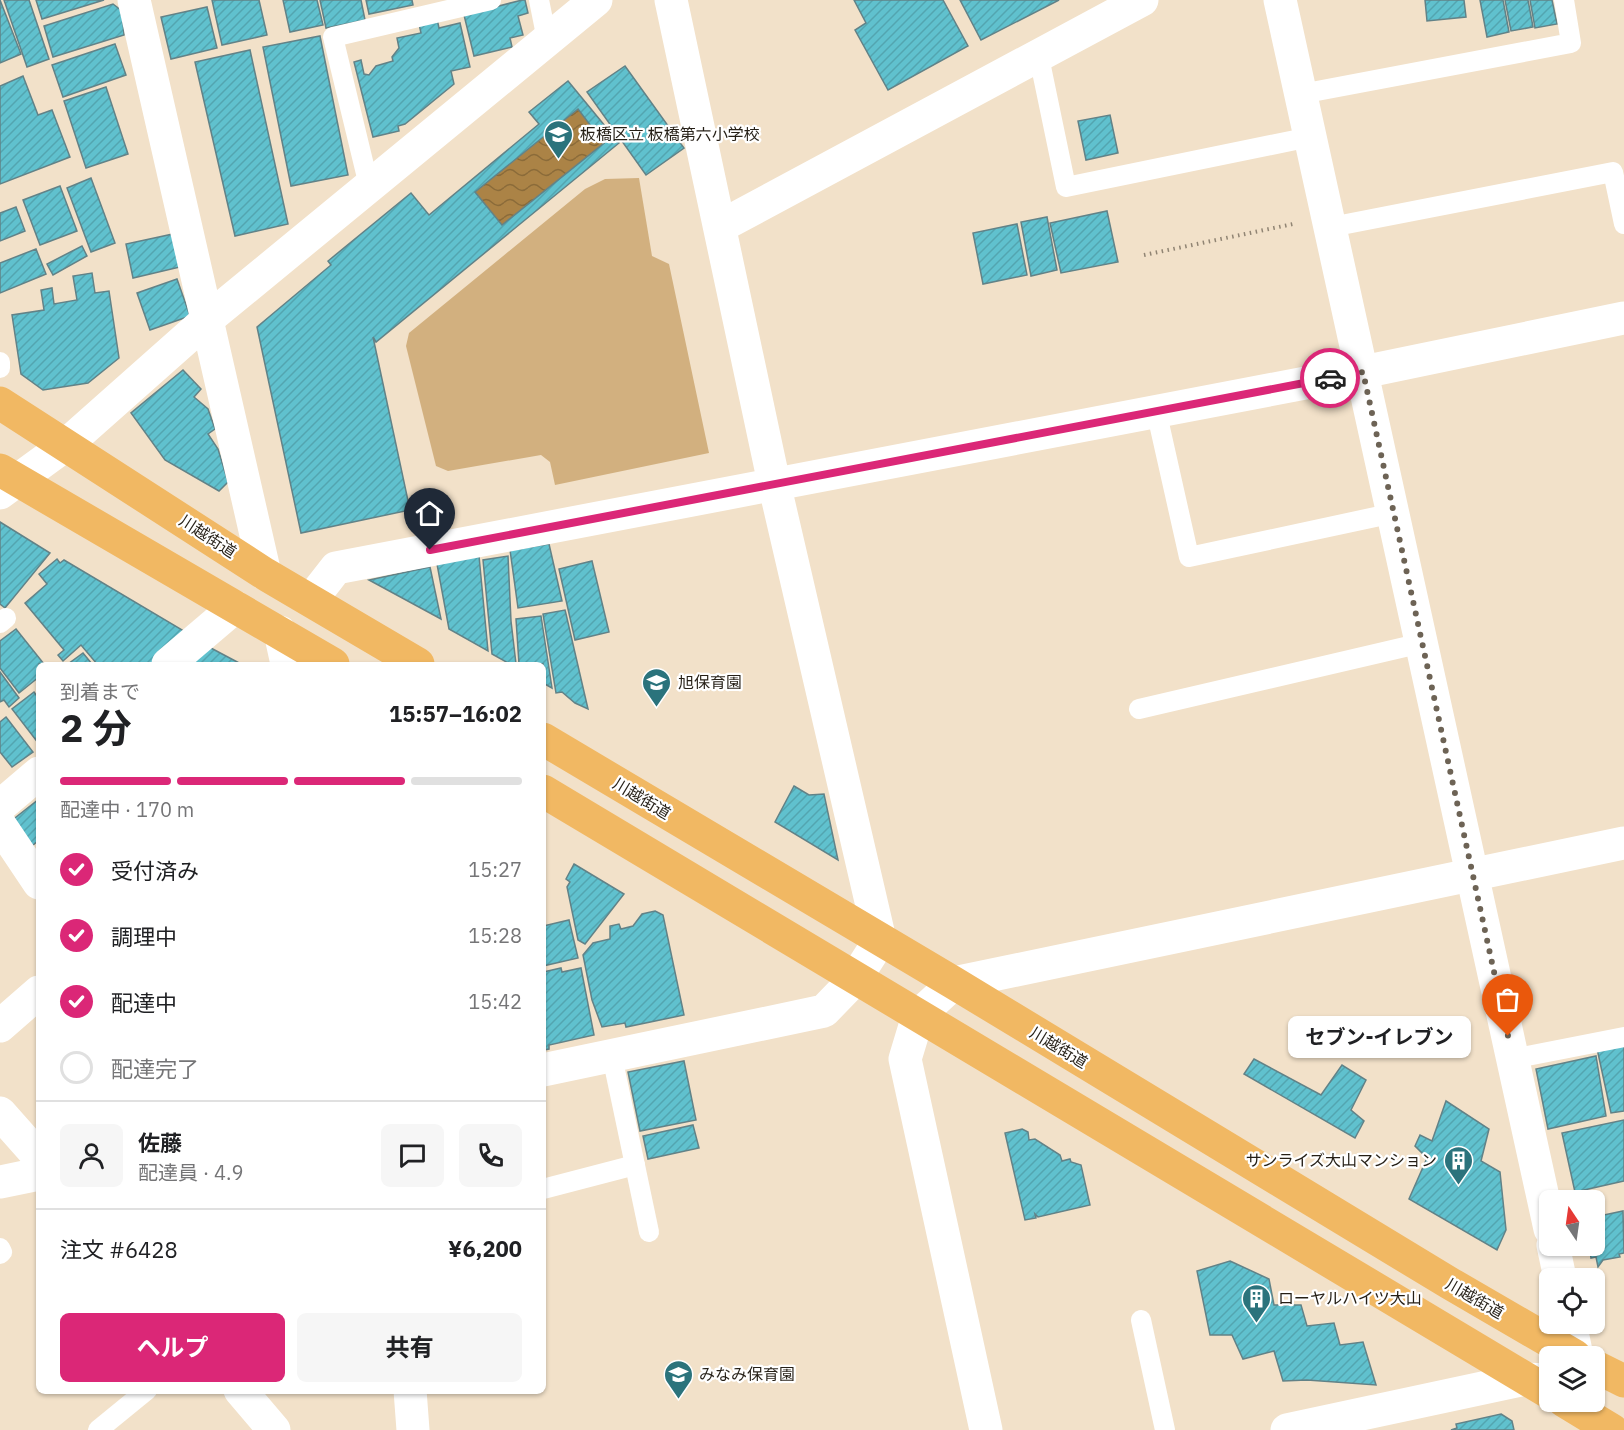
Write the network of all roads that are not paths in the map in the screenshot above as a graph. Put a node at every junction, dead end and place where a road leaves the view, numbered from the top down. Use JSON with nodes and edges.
{"nodes":[{"id":1,"x":134,"y":0,"type":"edge"},
{"id":2,"x":491,"y":0,"type":"edge"},
{"id":3,"x":539,"y":0,"type":"edge"},
{"id":4,"x":596,"y":0,"type":"edge"},
{"id":5,"x":671,"y":0,"type":"edge"},
{"id":6,"x":1142,"y":0,"type":"edge"},
{"id":7,"x":1280,"y":0,"type":"edge"},
{"id":8,"x":1564,"y":0,"type":"edge"},
{"id":9,"x":547,"y":40,"type":"junction"},
{"id":10,"x":1039,"y":57,"type":"junction"},
{"id":11,"x":1301,"y":94,"type":"junction"},
{"id":12,"x":1310,"y":137,"type":"junction"},
{"id":13,"x":369,"y":186,"type":"junction"},
{"id":14,"x":1330,"y":222,"type":"junction"},
{"id":15,"x":1624,"y":224,"type":"edge"},
{"id":16,"x":721,"y":226,"type":"junction"},
{"id":17,"x":209,"y":318,"type":"junction"},
{"id":18,"x":1624,"y":318,"type":"edge"},
{"id":19,"x":0,"y":362,"type":"edge"},
{"id":20,"x":0,"y":368,"type":"edge"},
{"id":21,"x":1363,"y":372,"type":"junction"},
{"id":22,"x":0,"y":403,"type":"edge"},
{"id":23,"x":1156,"y":410,"type":"junction"},
{"id":24,"x":67,"y":444,"type":"junction"},
{"id":25,"x":5,"y":481,"type":"edge"},
{"id":26,"x":774,"y":483,"type":"junction"},
{"id":27,"x":1394,"y":513,"type":"junction"},
{"id":28,"x":265,"y":574,"type":"junction"},
{"id":29,"x":311,"y":600,"type":"junction"},
{"id":30,"x":235,"y":607,"type":"junction"},
{"id":31,"x":280,"y":632,"type":"junction"},
{"id":32,"x":1422,"y":643,"type":"junction"},
{"id":33,"x":170,"y":662,"type":"edge"},
{"id":34,"x":287,"y":662,"type":"edge"},
{"id":35,"x":330,"y":662,"type":"edge"},
{"id":36,"x":415,"y":662,"type":"edge"},
{"id":37,"x":1138,"y":709,"type":"dead end"},
{"id":38,"x":546,"y":741,"type":"edge"},
{"id":39,"x":36,"y":777,"type":"edge"},
{"id":40,"x":546,"y":793,"type":"edge"},
{"id":41,"x":2,"y":828,"type":"edge"},
{"id":42,"x":1624,"y":843,"type":"edge"},
{"id":43,"x":1473,"y":875,"type":"junction"},
{"id":44,"x":36,"y":879,"type":"edge"},
{"id":45,"x":880,"y":940,"type":"junction"},
{"id":46,"x":855,"y":979,"type":"junction"},
{"id":47,"x":954,"y":983,"type":"junction"},
{"id":48,"x":36,"y":995,"type":"edge"},
{"id":49,"x":918,"y":1016,"type":"junction"},
{"id":50,"x":0,"y":1026,"type":"edge"},
{"id":51,"x":1624,"y":1037,"type":"edge"},
{"id":52,"x":612,"y":1056,"type":"junction"},
{"id":53,"x":1512,"y":1059,"type":"junction"},
{"id":54,"x":546,"y":1069,"type":"edge"},
{"id":55,"x":0,"y":1113,"type":"edge"},
{"id":56,"x":36,"y":1154,"type":"edge"},
{"id":57,"x":635,"y":1165,"type":"junction"},
{"id":58,"x":36,"y":1175,"type":"edge"},
{"id":59,"x":0,"y":1182,"type":"edge"},
{"id":60,"x":546,"y":1188,"type":"edge"},
{"id":61,"x":1541,"y":1190,"type":"edge"},
{"id":62,"x":649,"y":1232,"type":"dead end"},
{"id":63,"x":0,"y":1248,"type":"edge"},
{"id":64,"x":0,"y":1254,"type":"edge"},
{"id":65,"x":1141,"y":1320,"type":"dead end"},
{"id":66,"x":1559,"y":1346,"type":"edge"},
{"id":67,"x":1605,"y":1372,"type":"edge"},
{"id":68,"x":1605,"y":1382,"type":"edge"},
{"id":69,"x":1624,"y":1382,"type":"edge"},
{"id":70,"x":1539,"y":1383,"type":"edge"},
{"id":71,"x":1539,"y":1384,"type":"edge"},
{"id":72,"x":142,"y":1394,"type":"edge"},
{"id":73,"x":243,"y":1394,"type":"edge"},
{"id":74,"x":410,"y":1394,"type":"edge"},
{"id":75,"x":98,"y":1430,"type":"edge"},
{"id":76,"x":274,"y":1430,"type":"edge"},
{"id":77,"x":413,"y":1430,"type":"edge"},
{"id":78,"x":986,"y":1430,"type":"edge"},
{"id":79,"x":1165,"y":1430,"type":"edge"},
{"id":80,"x":1287,"y":1430,"type":"edge"}],
"edges":[{"from":1,"to":17,"type":"street"},
{"from":2,"to":13,"type":"lane"},
{"from":3,"to":9,"type":"lane"},
{"from":4,"to":9,"type":"street"},
{"from":5,"to":16,"type":"street"},
{"from":6,"to":10,"type":"street"},
{"from":7,"to":11,"type":"street"},
{"from":8,"to":11,"type":"lane"},
{"from":9,"to":13,"type":"street"},
{"from":10,"to":12,"type":"lane"},
{"from":10,"to":16,"type":"street"},
{"from":11,"to":12,"type":"street"},
{"from":12,"to":14,"type":"street"},
{"from":13,"to":17,"type":"street"},
{"from":14,"to":15,"type":"lane"},
{"from":14,"to":21,"type":"street"},
{"from":16,"to":26,"type":"street"},
{"from":17,"to":24,"type":"street"},
{"from":17,"to":28,"type":"street"},
{"from":18,"to":21,"type":"street"},
{"from":19,"to":20,"type":"lane"},
{"from":21,"to":23,"type":"street"},
{"from":21,"to":27,"type":"street"},
{"from":22,"to":24,"type":"highway","name":"川越街道"},
{"from":23,"to":26,"type":"street"},
{"from":23,"to":27,"type":"lane"},
{"from":24,"to":25,"type":"street"},
{"from":24,"to":28,"type":"highway","name":"川越街道"},
{"from":25,"to":30,"type":"highway"},
{"from":26,"to":29,"type":"street"},
{"from":26,"to":45,"type":"street"},
{"from":27,"to":32,"type":"street"},
{"from":28,"to":29,"type":"highway","name":"川越街道"},
{"from":29,"to":36,"type":"highway","name":"川越街道"},
{"from":30,"to":31,"type":"highway"},
{"from":30,"to":33,"type":"street"},
{"from":31,"to":34,"type":"street"},
{"from":31,"to":35,"type":"highway"},
{"from":32,"to":37,"type":"lane"},
{"from":32,"to":43,"type":"street"},
{"from":38,"to":45,"type":"highway","name":"川越街道"},
{"from":39,"to":41,"type":"street"},
{"from":40,"to":46,"type":"highway"},
{"from":41,"to":44,"type":"street"},
{"from":42,"to":43,"type":"street"},
{"from":43,"to":47,"type":"street"},
{"from":43,"to":53,"type":"street"},
{"from":45,"to":46,"type":"street"},
{"from":45,"to":47,"type":"highway","name":"川越街道"},
{"from":46,"to":49,"type":"highway"},
{"from":46,"to":52,"type":"street"},
{"from":47,"to":49,"type":"street"},
{"from":47,"to":66,"type":"highway","name":"川越街道"},
{"from":48,"to":50,"type":"street"},
{"from":49,"to":70,"type":"highway"},
{"from":49,"to":78,"type":"street"},
{"from":51,"to":53,"type":"lane"},
{"from":52,"to":54,"type":"street"},
{"from":52,"to":57,"type":"lane"},
{"from":53,"to":61,"type":"street"},
{"from":55,"to":56,"type":"street"},
{"from":57,"to":60,"type":"lane"},
{"from":57,"to":62,"type":"lane"},
{"from":58,"to":59,"type":"street"},
{"from":63,"to":64,"type":"lane"},
{"from":65,"to":79,"type":"lane"},
{"from":67,"to":69,"type":"highway"},
{"from":68,"to":69,"type":"street"},
{"from":71,"to":80,"type":"street"},
{"from":72,"to":75,"type":"lane"},
{"from":73,"to":76,"type":"street"},
{"from":74,"to":77,"type":"street"}]}
